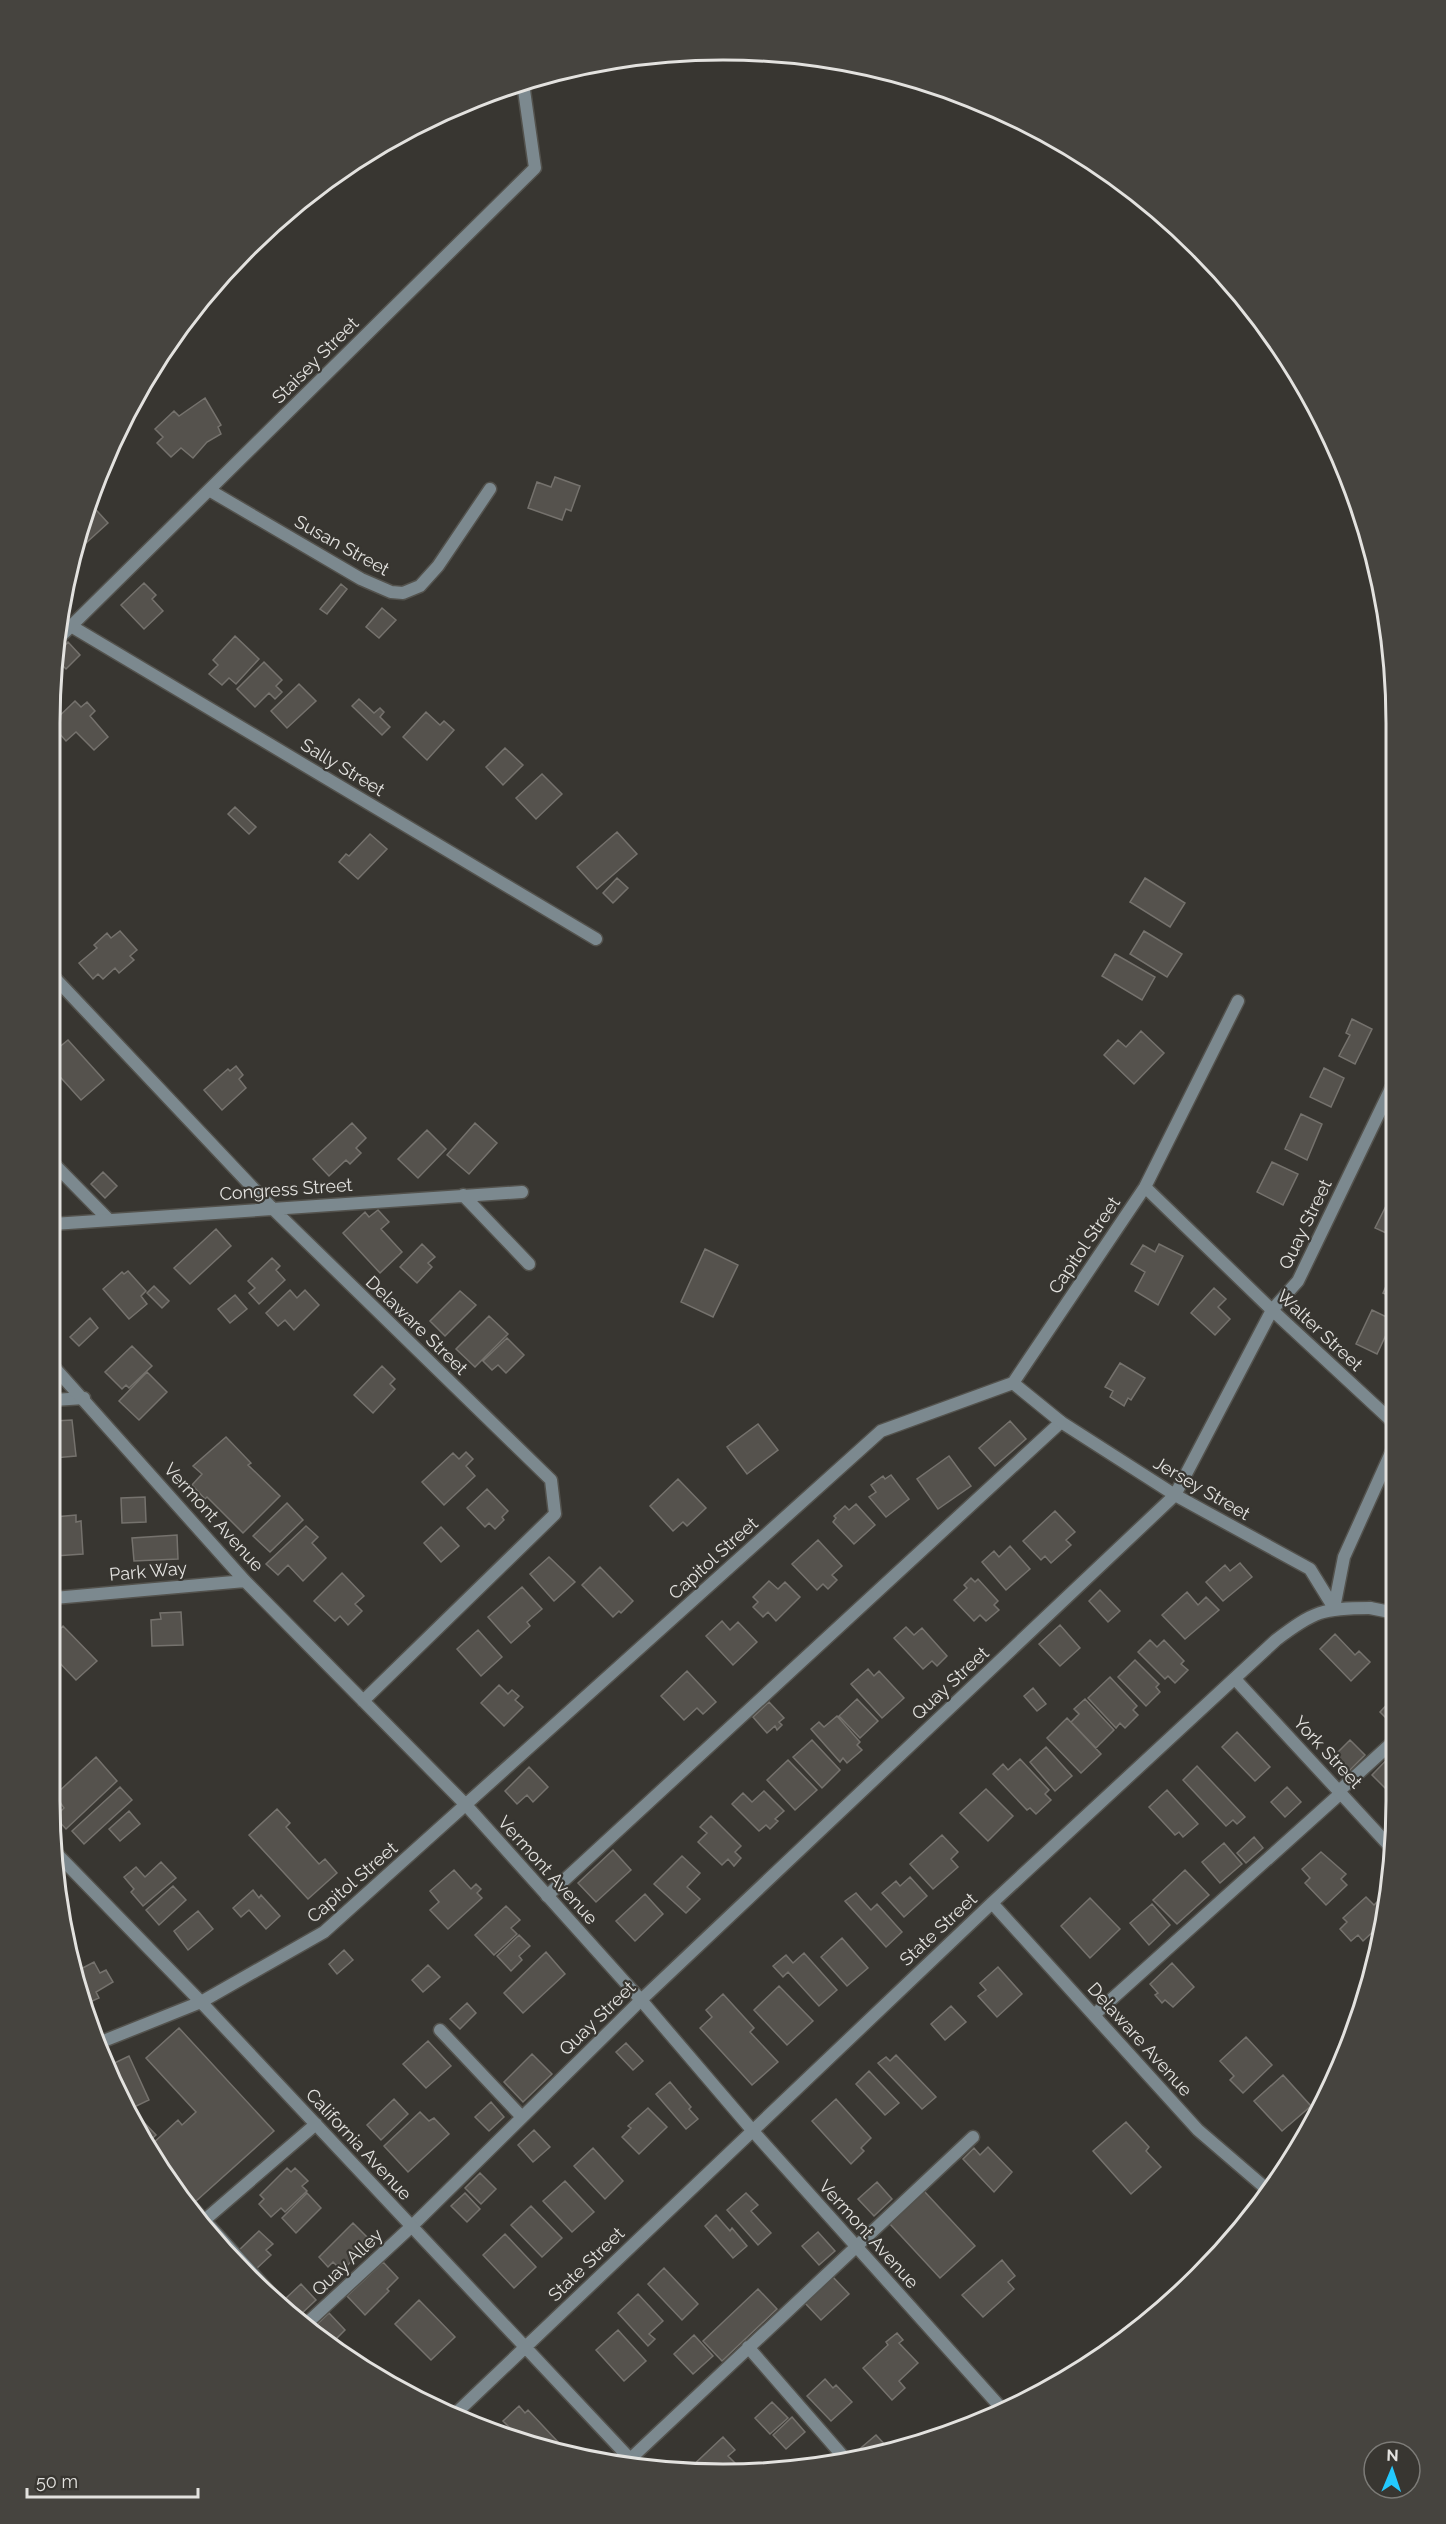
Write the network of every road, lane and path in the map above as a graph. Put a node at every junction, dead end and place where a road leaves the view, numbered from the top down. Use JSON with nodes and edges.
{"nodes":[{"id":1,"x":524,"y":91,"type":"edge"},
{"id":2,"x":490,"y":489,"type":"dead end"},
{"id":3,"x":209,"y":490,"type":"junction"},
{"id":4,"x":71,"y":626,"type":"junction"},
{"id":5,"x":67,"y":630,"type":"edge"},
{"id":6,"x":596,"y":939,"type":"dead end"},
{"id":7,"x":60,"y":983,"type":"edge"},
{"id":8,"x":1238,"y":1001,"type":"dead end"},
{"id":9,"x":1386,"y":1099,"type":"edge"},
{"id":10,"x":60,"y":1170,"type":"edge"},
{"id":11,"x":1145,"y":1187,"type":"junction"},
{"id":12,"x":522,"y":1192,"type":"dead end"},
{"id":13,"x":463,"y":1195,"type":"junction"},
{"id":14,"x":272,"y":1208,"type":"junction"},
{"id":15,"x":109,"y":1220,"type":"junction"},
{"id":16,"x":60,"y":1224,"type":"edge"},
{"id":17,"x":529,"y":1264,"type":"dead end"},
{"id":18,"x":1272,"y":1310,"type":"junction"},
{"id":19,"x":60,"y":1373,"type":"edge"},
{"id":20,"x":1012,"y":1383,"type":"junction"},
{"id":21,"x":84,"y":1398,"type":"junction"},
{"id":22,"x":60,"y":1400,"type":"edge"},
{"id":23,"x":1386,"y":1416,"type":"edge"},
{"id":24,"x":1061,"y":1422,"type":"junction"},
{"id":25,"x":1386,"y":1464,"type":"edge"},
{"id":26,"x":1174,"y":1495,"type":"junction"},
{"id":27,"x":245,"y":1581,"type":"junction"},
{"id":28,"x":60,"y":1597,"type":"edge"},
{"id":29,"x":1334,"y":1608,"type":"junction"},
{"id":30,"x":1386,"y":1611,"type":"edge"},
{"id":31,"x":1235,"y":1679,"type":"junction"},
{"id":32,"x":363,"y":1701,"type":"junction"},
{"id":33,"x":1386,"y":1749,"type":"edge"},
{"id":34,"x":1340,"y":1792,"type":"junction"},
{"id":35,"x":466,"y":1805,"type":"junction"},
{"id":36,"x":1385,"y":1841,"type":"edge"},
{"id":37,"x":63,"y":1860,"type":"edge"},
{"id":38,"x":547,"y":1896,"type":"junction"},
{"id":39,"x":992,"y":1903,"type":"junction"},
{"id":40,"x":641,"y":2001,"type":"junction"},
{"id":41,"x":201,"y":2002,"type":"junction"},
{"id":42,"x":1094,"y":2015,"type":"junction"},
{"id":43,"x":440,"y":2030,"type":"dead end"},
{"id":44,"x":105,"y":2041,"type":"edge"},
{"id":45,"x":522,"y":2117,"type":"junction"},
{"id":46,"x":316,"y":2124,"type":"junction"},
{"id":47,"x":752,"y":2130,"type":"junction"},
{"id":48,"x":973,"y":2137,"type":"dead end"},
{"id":49,"x":1263,"y":2186,"type":"edge"},
{"id":50,"x":207,"y":2217,"type":"edge"},
{"id":51,"x":412,"y":2226,"type":"junction"},
{"id":52,"x":856,"y":2246,"type":"junction"},
{"id":53,"x":311,"y":2320,"type":"edge"},
{"id":54,"x":525,"y":2347,"type":"junction"},
{"id":55,"x":748,"y":2347,"type":"junction"},
{"id":56,"x":998,"y":2404,"type":"edge"},
{"id":57,"x":460,"y":2410,"type":"edge"},
{"id":58,"x":840,"y":2453,"type":"edge"},
{"id":59,"x":626,"y":2456,"type":"edge"},
{"id":60,"x":634,"y":2458,"type":"edge"}],
"edges":[{"from":1,"to":3,"type":"street","name":"Staisey Street"},
{"from":2,"to":3,"type":"street","name":"Susan Street"},
{"from":3,"to":4,"type":"street","name":"Staisey Street"},
{"from":4,"to":5,"type":"street","name":"Staisey Street"},
{"from":4,"to":6,"type":"street","name":"Sally Street"},
{"from":7,"to":14,"type":"street","name":"Delaware Street"},
{"from":8,"to":11,"type":"street","name":"Capitol Street"},
{"from":9,"to":18,"type":"street","name":"Quay Street"},
{"from":10,"to":15,"type":"street"},
{"from":11,"to":18,"type":"street","name":"Walter Street"},
{"from":11,"to":20,"type":"street","name":"Capitol Street"},
{"from":12,"to":13,"type":"street","name":"Congress Street"},
{"from":13,"to":14,"type":"street","name":"Congress Street"},
{"from":13,"to":17,"type":"street"},
{"from":14,"to":15,"type":"street","name":"Congress Street"},
{"from":14,"to":32,"type":"street","name":"Delaware Street"},
{"from":15,"to":16,"type":"street","name":"Congress Street"},
{"from":18,"to":23,"type":"street","name":"Walter Street"},
{"from":18,"to":26,"type":"street","name":"Quay Street"},
{"from":19,"to":21,"type":"street","name":"Vermont Avenue"},
{"from":20,"to":24,"type":"street","name":"Jersey Street"},
{"from":20,"to":35,"type":"street","name":"Capitol Street"},
{"from":21,"to":22,"type":"street"},
{"from":21,"to":27,"type":"street","name":"Vermont Avenue"},
{"from":24,"to":26,"type":"street","name":"Jersey Street"},
{"from":24,"to":38,"type":"street"},
{"from":25,"to":29,"type":"street"},
{"from":26,"to":29,"type":"street","name":"Jersey Street"},
{"from":26,"to":40,"type":"street","name":"Quay Street"},
{"from":27,"to":28,"type":"street","name":"Park Way"},
{"from":27,"to":32,"type":"street","name":"Vermont Avenue"},
{"from":29,"to":30,"type":"street"},
{"from":29,"to":31,"type":"street","name":"State Street"},
{"from":31,"to":34,"type":"street","name":"York Street"},
{"from":31,"to":39,"type":"street","name":"State Street"},
{"from":32,"to":35,"type":"street","name":"Vermont Avenue"},
{"from":33,"to":34,"type":"street"},
{"from":34,"to":36,"type":"street","name":"York Street"},
{"from":34,"to":42,"type":"street"},
{"from":35,"to":38,"type":"street","name":"Vermont Avenue"},
{"from":35,"to":41,"type":"street","name":"Capitol Street"},
{"from":37,"to":41,"type":"street","name":"California Avenue"},
{"from":38,"to":40,"type":"street","name":"Vermont Avenue"},
{"from":39,"to":42,"type":"street","name":"Delaware Avenue"},
{"from":39,"to":47,"type":"street","name":"State Street"},
{"from":40,"to":45,"type":"street","name":"Quay Street"},
{"from":40,"to":47,"type":"street","name":"Vermont Avenue"},
{"from":41,"to":44,"type":"street","name":"Capitol Street"},
{"from":41,"to":46,"type":"street","name":"California Avenue"},
{"from":42,"to":49,"type":"street","name":"Delaware Avenue"},
{"from":43,"to":45,"type":"street"},
{"from":45,"to":51,"type":"street","name":"Quay Street"},
{"from":46,"to":50,"type":"street"},
{"from":46,"to":51,"type":"street","name":"California Avenue"},
{"from":47,"to":52,"type":"street","name":"Vermont Avenue"},
{"from":47,"to":54,"type":"street","name":"State Street"},
{"from":48,"to":52,"type":"street"},
{"from":51,"to":53,"type":"street","name":"Quay Alley"},
{"from":51,"to":54,"type":"street","name":"California Avenue"},
{"from":52,"to":55,"type":"street"},
{"from":52,"to":56,"type":"street","name":"Vermont Avenue"},
{"from":54,"to":57,"type":"street","name":"State Street"},
{"from":54,"to":59,"type":"street","name":"California Avenue"},
{"from":55,"to":58,"type":"street"},
{"from":55,"to":60,"type":"street"}]}
